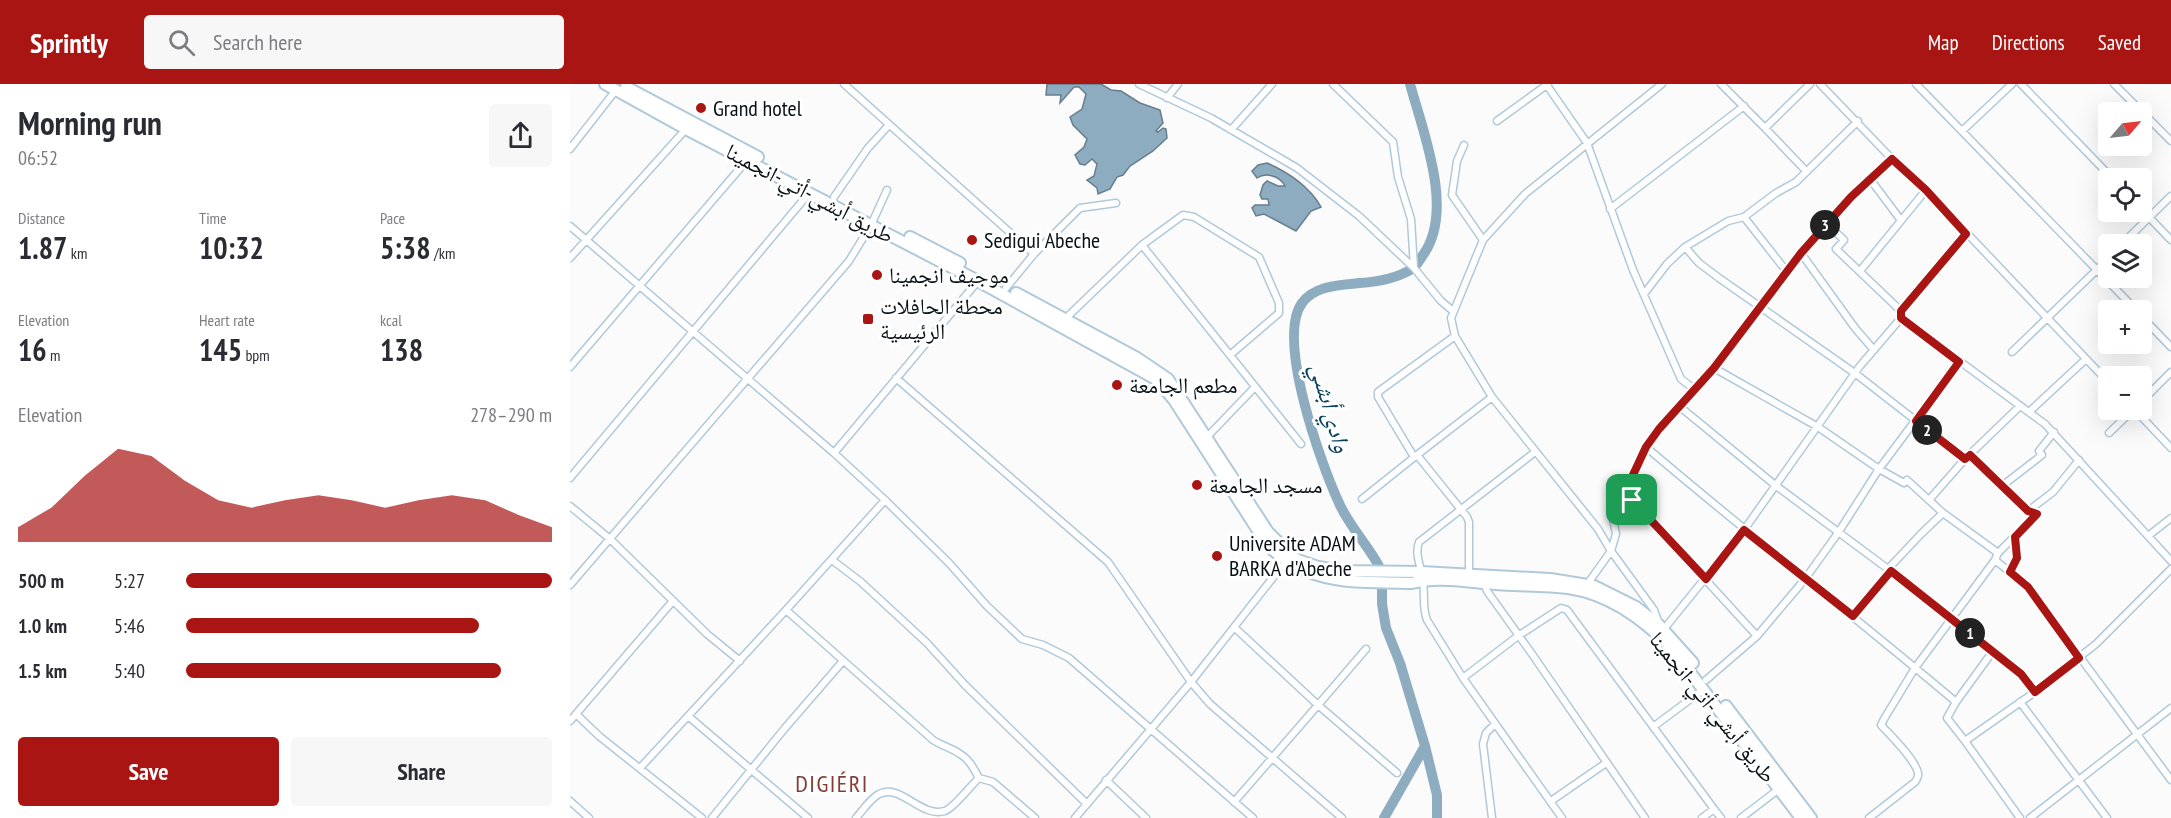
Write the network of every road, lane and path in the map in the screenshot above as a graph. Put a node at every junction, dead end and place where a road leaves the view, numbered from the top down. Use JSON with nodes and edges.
{"nodes":[{"id":1,"x":605,"y":84,"type":"edge"},
{"id":2,"x":844,"y":84,"type":"edge"},
{"id":3,"x":1139,"y":84,"type":"edge"},
{"id":4,"x":1178,"y":84,"type":"edge"},
{"id":5,"x":1272,"y":84,"type":"edge"},
{"id":6,"x":1333,"y":84,"type":"edge"},
{"id":7,"x":1547,"y":84,"type":"edge"},
{"id":8,"x":1662,"y":84,"type":"edge"},
{"id":9,"x":1721,"y":84,"type":"edge"},
{"id":10,"x":1810,"y":84,"type":"edge"},
{"id":11,"x":1820,"y":84,"type":"edge"},
{"id":12,"x":1916,"y":84,"type":"edge"},
{"id":13,"x":2012,"y":84,"type":"edge"},
{"id":14,"x":2021,"y":84,"type":"edge"},
{"id":15,"x":2114,"y":84,"type":"edge"},
{"id":16,"x":618,"y":87,"type":"edge"},
{"id":17,"x":1167,"y":98,"type":"junction"},
{"id":18,"x":1744,"y":106,"type":"junction"},
{"id":19,"x":1497,"y":121,"type":"dead end"},
{"id":20,"x":1858,"y":121,"type":"junction"},
{"id":21,"x":888,"y":126,"type":"junction"},
{"id":22,"x":1765,"y":128,"type":"junction"},
{"id":23,"x":687,"y":129,"type":"junction"},
{"id":24,"x":1231,"y":130,"type":"junction"},
{"id":25,"x":1962,"y":131,"type":"junction"},
{"id":26,"x":2171,"y":141,"type":"edge"},
{"id":27,"x":1587,"y":143,"type":"junction"},
{"id":28,"x":1464,"y":145,"type":"dead end"},
{"id":29,"x":570,"y":149,"type":"edge"},
{"id":30,"x":749,"y":156,"type":"junction"},
{"id":31,"x":1892,"y":159,"type":"junction"},
{"id":32,"x":2102,"y":168,"type":"edge"},
{"id":33,"x":1806,"y":171,"type":"junction"},
{"id":34,"x":1870,"y":179,"type":"junction"},
{"id":35,"x":888,"y":190,"type":"dead end"},
{"id":36,"x":1926,"y":190,"type":"junction"},
{"id":37,"x":810,"y":192,"type":"junction"},
{"id":38,"x":2171,"y":196,"type":"edge"},
{"id":39,"x":834,"y":197,"type":"junction"},
{"id":40,"x":1116,"y":203,"type":"dead end"},
{"id":41,"x":1610,"y":208,"type":"junction"},
{"id":42,"x":2152,"y":214,"type":"edge"},
{"id":43,"x":1744,"y":217,"type":"junction"},
{"id":44,"x":1900,"y":219,"type":"junction"},
{"id":45,"x":2152,"y":220,"type":"edge"},
{"id":46,"x":873,"y":222,"type":"junction"},
{"id":47,"x":2144,"y":222,"type":"edge"},
{"id":48,"x":1827,"y":224,"type":"junction"},
{"id":49,"x":570,"y":226,"type":"edge"},
{"id":50,"x":1966,"y":234,"type":"junction"},
{"id":51,"x":2132,"y":234,"type":"edge"},
{"id":52,"x":586,"y":239,"type":"junction"},
{"id":53,"x":1483,"y":240,"type":"junction"},
{"id":54,"x":2171,"y":240,"type":"edge"},
{"id":55,"x":1142,"y":245,"type":"junction"},
{"id":56,"x":1684,"y":247,"type":"junction"},
{"id":57,"x":1801,"y":253,"type":"junction"},
{"id":58,"x":934,"y":254,"type":"junction"},
{"id":59,"x":1034,"y":254,"type":"junction"},
{"id":60,"x":570,"y":258,"type":"edge"},
{"id":61,"x":1414,"y":268,"type":"junction"},
{"id":62,"x":2098,"y":270,"type":"joint"},
{"id":63,"x":1860,"y":271,"type":"junction"},
{"id":64,"x":1787,"y":272,"type":"junction"},
{"id":65,"x":978,"y":281,"type":"junction"},
{"id":66,"x":640,"y":286,"type":"junction"},
{"id":67,"x":1006,"y":288,"type":"junction"},
{"id":68,"x":2115,"y":288,"type":"edge"},
{"id":69,"x":1644,"y":294,"type":"junction"},
{"id":70,"x":2126,"y":300,"type":"edge"},
{"id":71,"x":1761,"y":306,"type":"junction"},
{"id":72,"x":1453,"y":311,"type":"junction"},
{"id":73,"x":1901,"y":311,"type":"junction"},
{"id":74,"x":1901,"y":318,"type":"junction"},
{"id":75,"x":2048,"y":319,"type":"junction"},
{"id":76,"x":1062,"y":322,"type":"junction"},
{"id":77,"x":2152,"y":327,"type":"edge"},
{"id":78,"x":694,"y":331,"type":"junction"},
{"id":79,"x":1455,"y":336,"type":"junction"},
{"id":80,"x":2171,"y":347,"type":"edge"},
{"id":81,"x":1874,"y":350,"type":"junction"},
{"id":82,"x":2012,"y":352,"type":"dead end"},
{"id":83,"x":570,"y":355,"type":"edge"},
{"id":84,"x":1230,"y":355,"type":"junction"},
{"id":85,"x":2086,"y":359,"type":"junction"},
{"id":86,"x":576,"y":360,"type":"junction"},
{"id":87,"x":1959,"y":362,"type":"junction"},
{"id":88,"x":570,"y":367,"type":"edge"},
{"id":89,"x":1714,"y":368,"type":"junction"},
{"id":90,"x":2098,"y":372,"type":"edge"},
{"id":91,"x":2171,"y":372,"type":"edge"},
{"id":92,"x":1856,"y":374,"type":"junction"},
{"id":93,"x":748,"y":378,"type":"junction"},
{"id":94,"x":896,"y":378,"type":"junction"},
{"id":95,"x":1255,"y":387,"type":"junction"},
{"id":96,"x":1694,"y":389,"type":"junction"},
{"id":97,"x":2152,"y":391,"type":"edge"},
{"id":98,"x":1492,"y":397,"type":"junction"},
{"id":99,"x":1679,"y":406,"type":"junction"},
{"id":100,"x":2020,"y":406,"type":"junction"},
{"id":101,"x":2029,"y":412,"type":"junction"},
{"id":102,"x":2123,"y":420,"type":"edge"},
{"id":103,"x":2144,"y":420,"type":"edge"},
{"id":104,"x":1916,"y":421,"type":"junction"},
{"id":105,"x":1818,"y":427,"type":"junction"},
{"id":106,"x":2054,"y":432,"type":"junction"},
{"id":107,"x":2109,"y":433,"type":"dead end"},
{"id":108,"x":1204,"y":440,"type":"junction"},
{"id":109,"x":1301,"y":444,"type":"dead end"},
{"id":110,"x":1646,"y":447,"type":"junction"},
{"id":111,"x":2171,"y":448,"type":"edge"},
{"id":112,"x":1535,"y":452,"type":"junction"},
{"id":113,"x":834,"y":453,"type":"junction"},
{"id":114,"x":1416,"y":456,"type":"junction"},
{"id":115,"x":1967,"y":457,"type":"junction"},
{"id":116,"x":2079,"y":460,"type":"junction"},
{"id":117,"x":1879,"y":469,"type":"junction"},
{"id":118,"x":570,"y":478,"type":"edge"},
{"id":119,"x":1775,"y":485,"type":"junction"},
{"id":120,"x":2002,"y":486,"type":"junction"},
{"id":121,"x":1362,"y":499,"type":"dead end"},
{"id":122,"x":885,"y":500,"type":"junction"},
{"id":123,"x":1632,"y":500,"type":"junction"},
{"id":124,"x":1929,"y":500,"type":"junction"},
{"id":125,"x":570,"y":506,"type":"edge"},
{"id":126,"x":1461,"y":510,"type":"junction"},
{"id":127,"x":2028,"y":511,"type":"junction"},
{"id":128,"x":1943,"y":513,"type":"junction"},
{"id":129,"x":2171,"y":518,"type":"edge"},
{"id":130,"x":1744,"y":530,"type":"junction"},
{"id":131,"x":1838,"y":532,"type":"junction"},
{"id":132,"x":2148,"y":536,"type":"junction"},
{"id":133,"x":2015,"y":537,"type":"junction"},
{"id":134,"x":610,"y":539,"type":"junction"},
{"id":135,"x":1611,"y":551,"type":"junction"},
{"id":136,"x":1996,"y":556,"type":"junction"},
{"id":137,"x":832,"y":560,"type":"junction"},
{"id":138,"x":1286,"y":561,"type":"junction"},
{"id":139,"x":2171,"y":561,"type":"edge"},
{"id":140,"x":2171,"y":569,"type":"edge"},
{"id":141,"x":1890,"y":570,"type":"junction"},
{"id":142,"x":2010,"y":572,"type":"junction"},
{"id":143,"x":1343,"y":576,"type":"junction"},
{"id":144,"x":1417,"y":577,"type":"junction"},
{"id":145,"x":1469,"y":578,"type":"junction"},
{"id":146,"x":1706,"y":579,"type":"junction"},
{"id":147,"x":1805,"y":579,"type":"junction"},
{"id":148,"x":1484,"y":580,"type":"junction"},
{"id":149,"x":570,"y":585,"type":"edge"},
{"id":150,"x":1584,"y":588,"type":"junction"},
{"id":151,"x":672,"y":602,"type":"junction"},
{"id":152,"x":786,"y":610,"type":"junction"},
{"id":153,"x":1853,"y":616,"type":"junction"},
{"id":154,"x":1951,"y":618,"type":"junction"},
{"id":155,"x":1234,"y":627,"type":"junction"},
{"id":156,"x":1662,"y":627,"type":"junction"},
{"id":157,"x":1518,"y":636,"type":"junction"},
{"id":158,"x":1757,"y":636,"type":"junction"},
{"id":159,"x":1366,"y":649,"type":"dead end"},
{"id":160,"x":1993,"y":651,"type":"junction"},
{"id":161,"x":2079,"y":658,"type":"junction"},
{"id":162,"x":740,"y":661,"type":"junction"},
{"id":163,"x":843,"y":661,"type":"junction"},
{"id":164,"x":1915,"y":668,"type":"junction"},
{"id":165,"x":1463,"y":678,"type":"junction"},
{"id":166,"x":1191,"y":682,"type":"junction"},
{"id":167,"x":1705,"y":684,"type":"junction"},
{"id":168,"x":2035,"y":692,"type":"junction"},
{"id":169,"x":1956,"y":702,"type":"junction"},
{"id":170,"x":2020,"y":702,"type":"junction"},
{"id":171,"x":1318,"y":705,"type":"junction"},
{"id":172,"x":2171,"y":708,"type":"edge"},
{"id":173,"x":576,"y":714,"type":"junction"},
{"id":174,"x":688,"y":716,"type":"junction"},
{"id":175,"x":570,"y":721,"type":"edge"},
{"id":176,"x":1495,"y":724,"type":"junction"},
{"id":177,"x":1653,"y":727,"type":"junction"},
{"id":178,"x":1151,"y":729,"type":"junction"},
{"id":179,"x":2137,"y":734,"type":"junction"},
{"id":180,"x":1965,"y":741,"type":"junction"},
{"id":181,"x":1272,"y":757,"type":"junction"},
{"id":182,"x":1763,"y":760,"type":"junction"},
{"id":183,"x":1605,"y":763,"type":"junction"},
{"id":184,"x":639,"y":768,"type":"junction"},
{"id":185,"x":751,"y":768,"type":"junction"},
{"id":186,"x":1397,"y":773,"type":"dead end"},
{"id":187,"x":2170,"y":775,"type":"edge"},
{"id":188,"x":979,"y":778,"type":"junction"},
{"id":189,"x":2078,"y":779,"type":"junction"},
{"id":190,"x":1106,"y":780,"type":"junction"},
{"id":191,"x":1779,"y":789,"type":"junction"},
{"id":192,"x":570,"y":801,"type":"edge"},
{"id":193,"x":1551,"y":801,"type":"junction"},
{"id":194,"x":1234,"y":802,"type":"junction"},
{"id":195,"x":1087,"y":804,"type":"junction"},
{"id":196,"x":1714,"y":808,"type":"junction"},
{"id":197,"x":589,"y":818,"type":"edge"},
{"id":198,"x":702,"y":818,"type":"edge"},
{"id":199,"x":712,"y":818,"type":"edge"},
{"id":200,"x":808,"y":818,"type":"edge"},
{"id":201,"x":856,"y":818,"type":"edge"},
{"id":202,"x":1035,"y":818,"type":"edge"},
{"id":203,"x":1075,"y":818,"type":"edge"},
{"id":204,"x":1146,"y":818,"type":"edge"},
{"id":205,"x":1253,"y":818,"type":"edge"},
{"id":206,"x":1342,"y":818,"type":"edge"},
{"id":207,"x":1492,"y":818,"type":"edge"},
{"id":208,"x":1563,"y":818,"type":"edge"},
{"id":209,"x":1645,"y":818,"type":"edge"},
{"id":210,"x":1702,"y":818,"type":"edge"},
{"id":211,"x":1721,"y":818,"type":"edge"},
{"id":212,"x":1741,"y":818,"type":"edge"},
{"id":213,"x":1801,"y":818,"type":"edge"},
{"id":214,"x":1811,"y":818,"type":"edge"},
{"id":215,"x":1869,"y":818,"type":"edge"},
{"id":216,"x":2020,"y":818,"type":"edge"},
{"id":217,"x":2030,"y":818,"type":"edge"},
{"id":218,"x":2107,"y":818,"type":"edge"}],
"edges":[{"from":1,"to":16,"type":"highway","name":"طريق أبشي-أتي-انجمينا"},
{"from":2,"to":21,"type":"street"},
{"from":3,"to":17,"type":"street"},
{"from":4,"to":17,"type":"street"},
{"from":5,"to":24,"type":"street"},
{"from":6,"to":61,"type":"street"},
{"from":7,"to":19,"type":"street"},
{"from":7,"to":27,"type":"street"},
{"from":8,"to":27,"type":"street"},
{"from":9,"to":18,"type":"street"},
{"from":10,"to":22,"type":"street"},
{"from":11,"to":20,"type":"street"},
{"from":12,"to":25,"type":"street"},
{"from":13,"to":25,"type":"street"},
{"from":14,"to":32,"type":"street"},
{"from":15,"to":26,"type":"street"},
{"from":16,"to":23,"type":"highway","name":"طريق أبشي-أتي-انجمينا"},
{"from":16,"to":29,"type":"street"},
{"from":16,"to":30,"type":"highway"},
{"from":17,"to":24,"type":"street"},
{"from":18,"to":22,"type":"street"},
{"from":18,"to":41,"type":"street"},
{"from":20,"to":31,"type":"street"},
{"from":20,"to":33,"type":"street"},
{"from":21,"to":39,"type":"street"},
{"from":21,"to":59,"type":"street"},
{"from":22,"to":33,"type":"street"},
{"from":23,"to":30,"type":"highway","name":"طريق أبشي-أتي-انجمينا"},
{"from":23,"to":52,"type":"street"},
{"from":24,"to":61,"type":"street"},
{"from":25,"to":62,"type":"street"},
{"from":27,"to":41,"type":"street"},
{"from":27,"to":53,"type":"street"},
{"from":28,"to":53,"type":"street"},
{"from":30,"to":37,"type":"highway","name":"طريق أبشي-أتي-انجمينا"},
{"from":30,"to":39,"type":"highway"},
{"from":30,"to":66,"type":"street"},
{"from":31,"to":34,"type":"street"},
{"from":31,"to":36,"type":"street"},
{"from":33,"to":43,"type":"street"},
{"from":34,"to":44,"type":"street"},
{"from":34,"to":48,"type":"street"},
{"from":35,"to":46,"type":"street"},
{"from":36,"to":44,"type":"street"},
{"from":36,"to":50,"type":"street"},
{"from":37,"to":46,"type":"highway","name":"طريق أبشي-أتي-انجمينا"},
{"from":37,"to":78,"type":"street"},
{"from":38,"to":42,"type":"street"},
{"from":39,"to":46,"type":"highway"},
{"from":40,"to":59,"type":"street"},
{"from":41,"to":69,"type":"street"},
{"from":43,"to":56,"type":"street"},
{"from":43,"to":64,"type":"street"},
{"from":44,"to":63,"type":"street"},
{"from":45,"to":54,"type":"street"},
{"from":46,"to":58,"type":"highway"},
{"from":46,"to":93,"type":"street"},
{"from":47,"to":51,"type":"street"},
{"from":48,"to":57,"type":"street"},
{"from":48,"to":63,"type":"street"},
{"from":49,"to":52,"type":"street"},
{"from":50,"to":73,"type":"street"},
{"from":50,"to":75,"type":"street"},
{"from":52,"to":60,"type":"street"},
{"from":52,"to":66,"type":"street"},
{"from":53,"to":72,"type":"street"},
{"from":55,"to":76,"type":"street"},
{"from":55,"to":84,"type":"street"},
{"from":55,"to":84,"type":"street"},
{"from":56,"to":69,"type":"street"},
{"from":56,"to":71,"type":"street"},
{"from":57,"to":64,"type":"street"},
{"from":57,"to":81,"type":"street"},
{"from":58,"to":65,"type":"highway"},
{"from":58,"to":67,"type":"highway"},
{"from":59,"to":67,"type":"street"},
{"from":61,"to":72,"type":"street"},
{"from":62,"to":75,"type":"street"},
{"from":63,"to":73,"type":"street"},
{"from":64,"to":71,"type":"street"},
{"from":65,"to":76,"type":"highway"},
{"from":65,"to":94,"type":"street"},
{"from":66,"to":78,"type":"street"},
{"from":66,"to":86,"type":"street"},
{"from":67,"to":76,"type":"highway"},
{"from":68,"to":70,"type":"street"},
{"from":69,"to":96,"type":"street"},
{"from":71,"to":89,"type":"street"},
{"from":71,"to":92,"type":"street"},
{"from":72,"to":79,"type":"street"},
{"from":73,"to":74,"type":"street"},
{"from":74,"to":81,"type":"street"},
{"from":74,"to":87,"type":"street"},
{"from":75,"to":82,"type":"street"},
{"from":75,"to":85,"type":"street"},
{"from":76,"to":108,"type":"highway"},
{"from":77,"to":80,"type":"street"},
{"from":78,"to":93,"type":"street"},
{"from":78,"to":118,"type":"street"},
{"from":79,"to":98,"type":"street"},
{"from":79,"to":114,"type":"street"},
{"from":81,"to":92,"type":"street"},
{"from":83,"to":86,"type":"street"},
{"from":84,"to":95,"type":"street"},
{"from":85,"to":90,"type":"street"},
{"from":85,"to":101,"type":"street"},
{"from":86,"to":88,"type":"street"},
{"from":87,"to":100,"type":"street"},
{"from":87,"to":104,"type":"street"},
{"from":89,"to":96,"type":"street"},
{"from":89,"to":105,"type":"street"},
{"from":91,"to":97,"type":"street"},
{"from":92,"to":104,"type":"street"},
{"from":92,"to":105,"type":"street"},
{"from":93,"to":113,"type":"street"},
{"from":93,"to":134,"type":"street"},
{"from":94,"to":113,"type":"street"},
{"from":94,"to":166,"type":"street"},
{"from":95,"to":108,"type":"street"},
{"from":95,"to":109,"type":"street"},
{"from":96,"to":99,"type":"street"},
{"from":98,"to":112,"type":"street"},
{"from":98,"to":114,"type":"street"},
{"from":99,"to":110,"type":"street"},
{"from":99,"to":119,"type":"street"},
{"from":100,"to":101,"type":"street"},
{"from":100,"to":115,"type":"street"},
{"from":101,"to":106,"type":"street"},
{"from":102,"to":107,"type":"street"},
{"from":103,"to":111,"type":"street"},
{"from":104,"to":115,"type":"street"},
{"from":104,"to":117,"type":"street"},
{"from":105,"to":117,"type":"street"},
{"from":105,"to":119,"type":"street"},
{"from":106,"to":116,"type":"street"},
{"from":106,"to":120,"type":"street"},
{"from":108,"to":138,"type":"highway"},
{"from":108,"to":143,"type":"highway"},
{"from":110,"to":123,"type":"street"},
{"from":110,"to":130,"type":"street"},
{"from":112,"to":126,"type":"street"},
{"from":112,"to":135,"type":"street"},
{"from":113,"to":122,"type":"street"},
{"from":114,"to":121,"type":"street"},
{"from":114,"to":126,"type":"street"},
{"from":115,"to":120,"type":"street"},
{"from":115,"to":124,"type":"street"},
{"from":116,"to":127,"type":"street"},
{"from":116,"to":132,"type":"street"},
{"from":117,"to":124,"type":"street"},
{"from":117,"to":131,"type":"street"},
{"from":119,"to":130,"type":"street"},
{"from":119,"to":131,"type":"street"},
{"from":120,"to":127,"type":"street"},
{"from":122,"to":137,"type":"street"},
{"from":122,"to":178,"type":"street"},
{"from":123,"to":135,"type":"street"},
{"from":123,"to":146,"type":"street"},
{"from":124,"to":128,"type":"street"},
{"from":125,"to":134,"type":"street"},
{"from":126,"to":144,"type":"street"},
{"from":126,"to":145,"type":"street"},
{"from":127,"to":133,"type":"street"},
{"from":128,"to":136,"type":"street"},
{"from":128,"to":141,"type":"street"},
{"from":129,"to":132,"type":"street"},
{"from":130,"to":146,"type":"street"},
{"from":130,"to":147,"type":"street"},
{"from":131,"to":141,"type":"street"},
{"from":131,"to":147,"type":"street"},
{"from":132,"to":139,"type":"street"},
{"from":133,"to":136,"type":"street"},
{"from":133,"to":142,"type":"street"},
{"from":134,"to":149,"type":"street"},
{"from":134,"to":151,"type":"street"},
{"from":135,"to":150,"type":"street"},
{"from":135,"to":156,"type":"street"},
{"from":136,"to":142,"type":"street"},
{"from":136,"to":154,"type":"street"},
{"from":137,"to":152,"type":"street"},
{"from":137,"to":195,"type":"street"},
{"from":138,"to":143,"type":"highway"},
{"from":138,"to":155,"type":"street"},
{"from":140,"to":161,"type":"street"},
{"from":141,"to":153,"type":"street"},
{"from":141,"to":154,"type":"street"},
{"from":142,"to":161,"type":"street"},
{"from":143,"to":144,"type":"highway"},
{"from":144,"to":145,"type":"highway"},
{"from":144,"to":165,"type":"street"},
{"from":145,"to":148,"type":"highway"},
{"from":146,"to":156,"type":"street"},
{"from":146,"to":158,"type":"street"},
{"from":147,"to":153,"type":"street"},
{"from":147,"to":158,"type":"street"},
{"from":148,"to":150,"type":"highway"},
{"from":148,"to":157,"type":"street"},
{"from":150,"to":156,"type":"highway"},
{"from":150,"to":167,"type":"highway","name":"طريق أبشي-أتي-انجمينا"},
{"from":151,"to":162,"type":"street"},
{"from":151,"to":173,"type":"street"},
{"from":152,"to":162,"type":"street"},
{"from":152,"to":163,"type":"street"},
{"from":153,"to":164,"type":"street"},
{"from":154,"to":160,"type":"street"},
{"from":154,"to":164,"type":"street"},
{"from":155,"to":166,"type":"street"},
{"from":155,"to":171,"type":"street"},
{"from":156,"to":167,"type":"highway"},
{"from":157,"to":165,"type":"street"},
{"from":157,"to":177,"type":"street"},
{"from":157,"to":183,"type":"street"},
{"from":158,"to":167,"type":"street"},
{"from":159,"to":171,"type":"street"},
{"from":160,"to":168,"type":"street"},
{"from":160,"to":169,"type":"street"},
{"from":161,"to":168,"type":"street"},
{"from":161,"to":179,"type":"street"},
{"from":162,"to":174,"type":"street"},
{"from":163,"to":185,"type":"street"},
{"from":163,"to":188,"type":"street"},
{"from":164,"to":169,"type":"street"},
{"from":164,"to":215,"type":"street"},
{"from":165,"to":176,"type":"street"},
{"from":166,"to":178,"type":"street"},
{"from":166,"to":181,"type":"street"},
{"from":167,"to":177,"type":"street"},
{"from":167,"to":182,"type":"highway"},
{"from":168,"to":170,"type":"street"},
{"from":169,"to":180,"type":"street"},
{"from":170,"to":180,"type":"street"},
{"from":170,"to":189,"type":"street"},
{"from":171,"to":181,"type":"street"},
{"from":171,"to":186,"type":"street"},
{"from":172,"to":179,"type":"street"},
{"from":173,"to":175,"type":"street"},
{"from":173,"to":184,"type":"street"},
{"from":174,"to":184,"type":"street"},
{"from":174,"to":185,"type":"street"},
{"from":176,"to":193,"type":"street"},
{"from":176,"to":207,"type":"street"},
{"from":177,"to":196,"type":"street"},
{"from":178,"to":190,"type":"street"},
{"from":178,"to":194,"type":"street"},
{"from":179,"to":187,"type":"street"},
{"from":179,"to":189,"type":"street"},
{"from":180,"to":216,"type":"street"},
{"from":181,"to":194,"type":"street"},
{"from":181,"to":206,"type":"street"},
{"from":182,"to":191,"type":"highway","name":"طريق أبشي-أتي-انجمينا"},
{"from":182,"to":214,"type":"highway"},
{"from":183,"to":193,"type":"street"},
{"from":183,"to":209,"type":"street"},
{"from":184,"to":198,"type":"street"},
{"from":185,"to":199,"type":"street"},
{"from":185,"to":200,"type":"street"},
{"from":188,"to":201,"type":"street"},
{"from":188,"to":202,"type":"street"},
{"from":189,"to":217,"type":"street"},
{"from":189,"to":218,"type":"street"},
{"from":190,"to":195,"type":"street"},
{"from":190,"to":204,"type":"street"},
{"from":191,"to":212,"type":"street"},
{"from":191,"to":213,"type":"highway","name":"طريق أبشي-أتي-انجمينا"},
{"from":192,"to":197,"type":"street"},
{"from":193,"to":208,"type":"street"},
{"from":194,"to":205,"type":"street"},
{"from":195,"to":203,"type":"street"},
{"from":196,"to":210,"type":"street"},
{"from":196,"to":211,"type":"street"}]}
